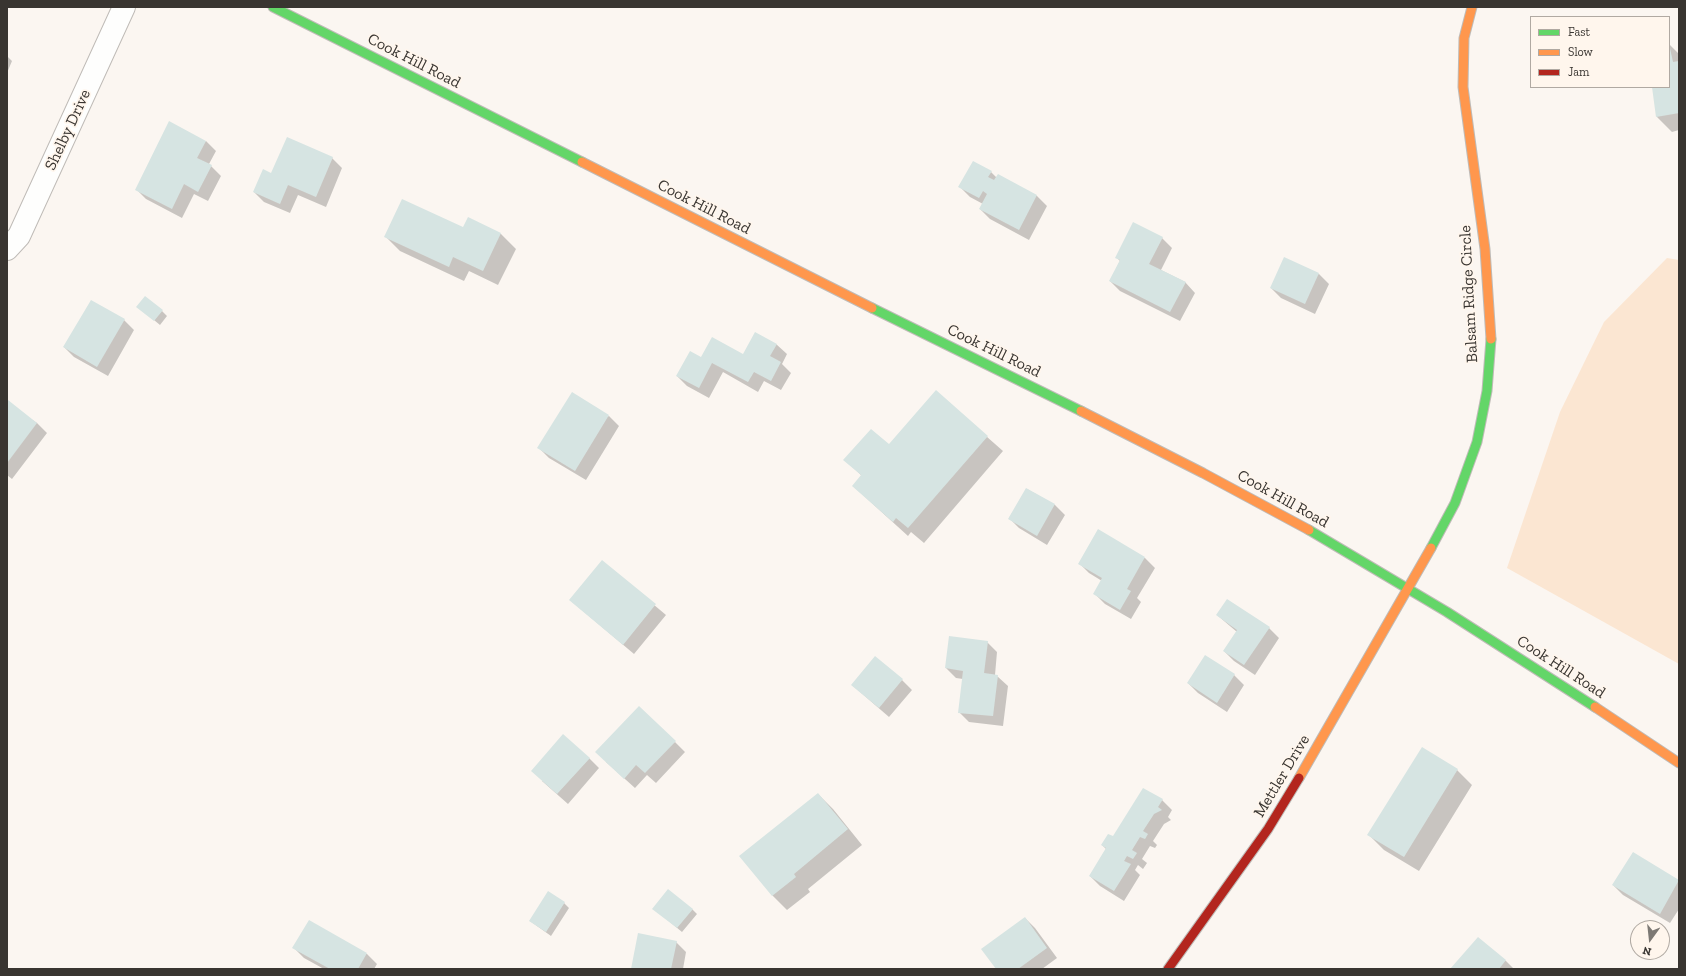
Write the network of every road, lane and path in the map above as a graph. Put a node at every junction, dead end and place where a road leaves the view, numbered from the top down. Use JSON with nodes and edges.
{"nodes":[{"id":1,"x":124,"y":7,"type":"edge"},
{"id":2,"x":273,"y":7,"type":"edge"},
{"id":3,"x":1472,"y":7,"type":"edge"},
{"id":4,"x":7,"y":249,"type":"edge"},
{"id":5,"x":1408,"y":589,"type":"junction"},
{"id":6,"x":1679,"y":763,"type":"edge"},
{"id":7,"x":1168,"y":969,"type":"edge"}],
"edges":[{"from":1,"to":4,"type":"street","name":"Shelby Drive"},
{"from":2,"to":5,"type":"street","name":"Cook Hill Road"},
{"from":3,"to":5,"type":"street","name":"Balsam Ridge Circle"},
{"from":5,"to":6,"type":"street","name":"Cook Hill Road"},
{"from":5,"to":7,"type":"street","name":"Mettler Drive"}]}
